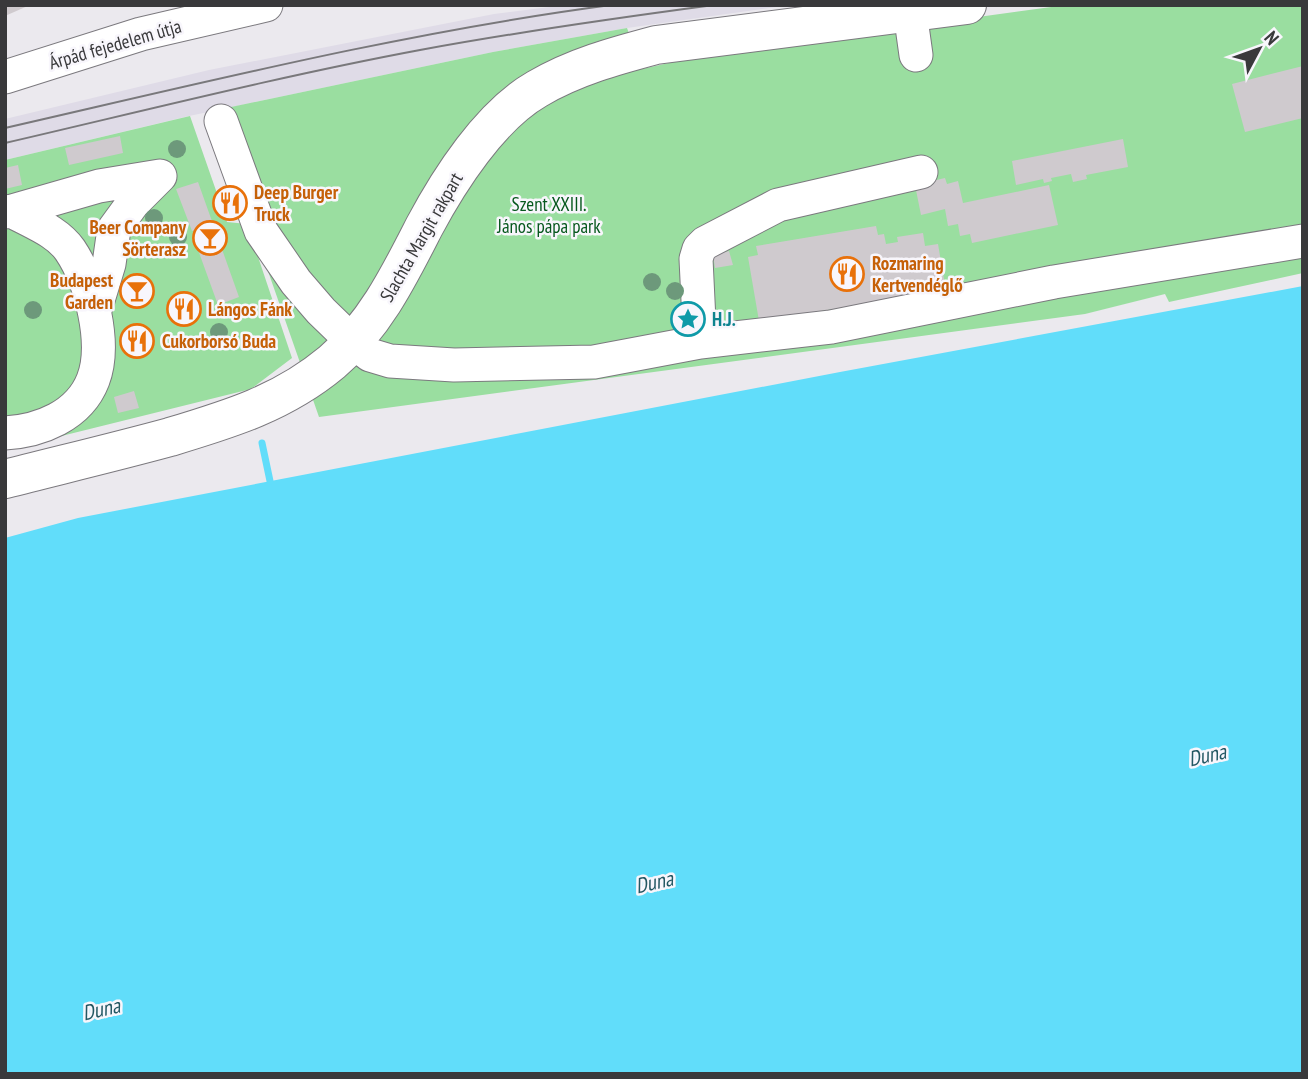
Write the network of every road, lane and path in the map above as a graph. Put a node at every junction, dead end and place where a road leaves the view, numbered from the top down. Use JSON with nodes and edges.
{"nodes":[{"id":1,"x":266,"y":5,"type":"edge"},
{"id":2,"x":967,"y":5,"type":"edge"},
{"id":3,"x":910,"y":12,"type":"junction"},
{"id":4,"x":176,"y":15,"type":"edge"},
{"id":5,"x":916,"y":55,"type":"dead end"},
{"id":6,"x":5,"y":77,"type":"edge"},
{"id":7,"x":221,"y":121,"type":"dead end"},
{"id":8,"x":921,"y":172,"type":"dead end"},
{"id":9,"x":8,"y":212,"type":"edge"},
{"id":10,"x":1303,"y":241,"type":"edge"},
{"id":11,"x":95,"y":310,"type":"junction"},
{"id":12,"x":353,"y":342,"type":"junction"},
{"id":13,"x":699,"y":342,"type":"junction"},
{"id":14,"x":5,"y":433,"type":"edge"},
{"id":15,"x":5,"y":479,"type":"edge"}],
"edges":[{"from":1,"to":4,"type":"street","name":"Árpád fejedelem útja"},
{"from":2,"to":3,"type":"main road","name":"Slachta Margit rakpart"},
{"from":3,"to":5,"type":"street"},
{"from":3,"to":12,"type":"main road","name":"Slachta Margit rakpart"},
{"from":4,"to":6,"type":"street","name":"Árpád fejedelem útja"},
{"from":7,"to":12,"type":"street"},
{"from":8,"to":13,"type":"street"},
{"from":9,"to":11,"type":"street"},
{"from":9,"to":11,"type":"street"},
{"from":10,"to":13,"type":"street"},
{"from":11,"to":14,"type":"street"},
{"from":12,"to":13,"type":"street"},
{"from":12,"to":15,"type":"main road","name":"Slachta Margit rakpart"}]}
